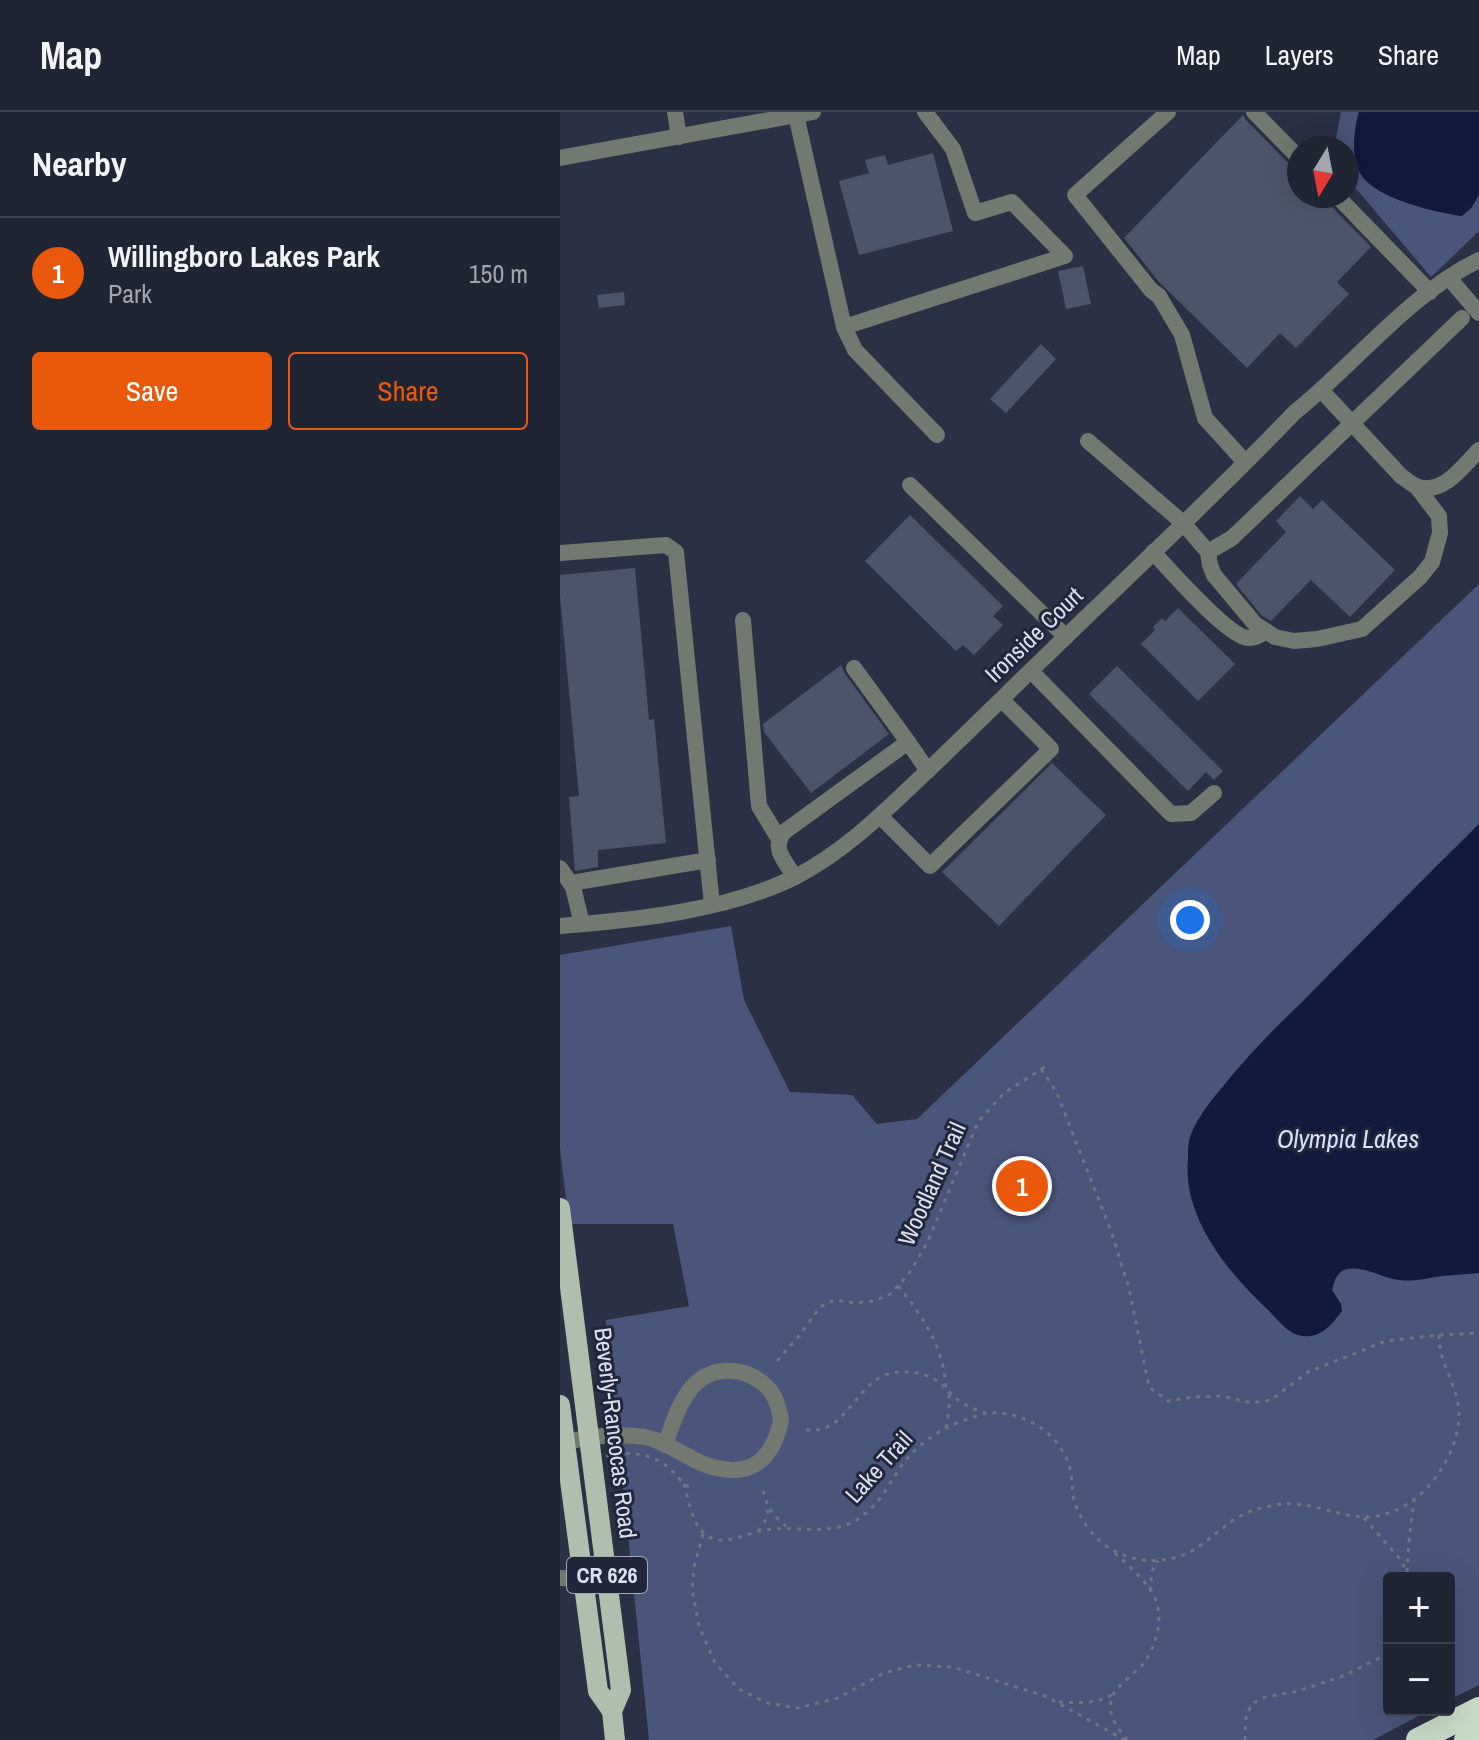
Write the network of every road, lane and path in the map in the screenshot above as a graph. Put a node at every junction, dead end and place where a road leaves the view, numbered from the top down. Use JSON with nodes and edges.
{"nodes":[{"id":1,"x":675,"y":112,"type":"edge"},
{"id":2,"x":925,"y":112,"type":"edge"},
{"id":3,"x":1168,"y":112,"type":"edge"},
{"id":4,"x":1254,"y":112,"type":"edge"},
{"id":5,"x":804,"y":114,"type":"edge"},
{"id":6,"x":679,"y":137,"type":"junction"},
{"id":7,"x":1287,"y":146,"type":"edge"},
{"id":8,"x":560,"y":158,"type":"edge"},
{"id":9,"x":1349,"y":208,"type":"edge"},
{"id":10,"x":1479,"y":260,"type":"edge"},
{"id":11,"x":1449,"y":278,"type":"junction"},
{"id":12,"x":1430,"y":292,"type":"junction"},
{"id":13,"x":1479,"y":313,"type":"edge"},
{"id":14,"x":1462,"y":318,"type":"dead end"},
{"id":15,"x":844,"y":327,"type":"junction"},
{"id":16,"x":1321,"y":390,"type":"junction"},
{"id":17,"x":1352,"y":424,"type":"junction"},
{"id":18,"x":937,"y":435,"type":"dead end"},
{"id":19,"x":1088,"y":441,"type":"dead end"},
{"id":20,"x":1479,"y":450,"type":"edge"},
{"id":21,"x":1245,"y":462,"type":"junction"},
{"id":22,"x":910,"y":485,"type":"dead end"},
{"id":23,"x":1416,"y":486,"type":"junction"},
{"id":24,"x":1183,"y":523,"type":"junction"},
{"id":25,"x":1153,"y":552,"type":"junction"},
{"id":26,"x":1208,"y":552,"type":"junction"},
{"id":27,"x":560,"y":553,"type":"edge"},
{"id":28,"x":743,"y":620,"type":"dead end"},
{"id":29,"x":1266,"y":631,"type":"junction"},
{"id":30,"x":1066,"y":637,"type":"junction"},
{"id":31,"x":854,"y":668,"type":"dead end"},
{"id":32,"x":1031,"y":671,"type":"junction"},
{"id":33,"x":1002,"y":700,"type":"junction"},
{"id":34,"x":908,"y":742,"type":"junction"},
{"id":35,"x":928,"y":771,"type":"junction"},
{"id":36,"x":1214,"y":793,"type":"dead end"},
{"id":37,"x":880,"y":816,"type":"junction"},
{"id":38,"x":779,"y":839,"type":"junction"},
{"id":39,"x":708,"y":860,"type":"junction"},
{"id":40,"x":560,"y":868,"type":"edge"},
{"id":41,"x":795,"y":877,"type":"junction"},
{"id":42,"x":571,"y":883,"type":"junction"},
{"id":43,"x":712,"y":905,"type":"junction"},
{"id":44,"x":582,"y":924,"type":"junction"},
{"id":45,"x":560,"y":926,"type":"edge"},
{"id":46,"x":1048,"y":1065,"type":"dead end"},
{"id":47,"x":1041,"y":1069,"type":"junction"},
{"id":48,"x":560,"y":1208,"type":"edge"},
{"id":49,"x":898,"y":1286,"type":"junction"},
{"id":50,"x":1479,"y":1333,"type":"edge"},
{"id":51,"x":1439,"y":1335,"type":"junction"},
{"id":52,"x":777,"y":1361,"type":"dead end"},
{"id":53,"x":947,"y":1390,"type":"junction"},
{"id":54,"x":560,"y":1405,"type":"edge"},
{"id":55,"x":986,"y":1413,"type":"junction"},
{"id":56,"x":946,"y":1428,"type":"junction"},
{"id":57,"x":806,"y":1430,"type":"dead end"},
{"id":58,"x":590,"y":1437,"type":"junction"},
{"id":59,"x":562,"y":1443,"type":"edge"},
{"id":60,"x":665,"y":1445,"type":"junction"},
{"id":61,"x":606,"y":1456,"type":"dead end"},
{"id":62,"x":684,"y":1484,"type":"junction"},
{"id":63,"x":694,"y":1489,"type":"dead end"},
{"id":64,"x":763,"y":1491,"type":"dead end"},
{"id":65,"x":1414,"y":1500,"type":"junction"},
{"id":66,"x":769,"y":1507,"type":"junction"},
{"id":67,"x":1363,"y":1516,"type":"junction"},
{"id":68,"x":789,"y":1529,"type":"junction"},
{"id":69,"x":758,"y":1531,"type":"junction"},
{"id":70,"x":703,"y":1534,"type":"junction"},
{"id":71,"x":1108,"y":1547,"type":"junction"},
{"id":72,"x":1158,"y":1561,"type":"junction"},
{"id":73,"x":1407,"y":1572,"type":"joint"},
{"id":74,"x":560,"y":1578,"type":"edge"},
{"id":75,"x":583,"y":1579,"type":"junction"},
{"id":76,"x":1150,"y":1591,"type":"junction"},
{"id":77,"x":1383,"y":1654,"type":"edge"},
{"id":78,"x":1113,"y":1694,"type":"junction"},
{"id":79,"x":1056,"y":1702,"type":"junction"},
{"id":80,"x":1479,"y":1709,"type":"edge"},
{"id":81,"x":612,"y":1711,"type":"junction"},
{"id":82,"x":1479,"y":1733,"type":"edge"},
{"id":83,"x":615,"y":1740,"type":"edge"},
{"id":84,"x":1126,"y":1740,"type":"edge"},
{"id":85,"x":1245,"y":1740,"type":"edge"},
{"id":86,"x":1418,"y":1740,"type":"edge"},
{"id":87,"x":1466,"y":1740,"type":"edge"}],
"edges":[{"from":1,"to":6,"type":"street"},
{"from":2,"to":15,"type":"street"},
{"from":3,"to":21,"type":"street"},
{"from":4,"to":7,"type":"street"},
{"from":5,"to":6,"type":"street"},
{"from":5,"to":15,"type":"street"},
{"from":6,"to":8,"type":"street"},
{"from":9,"to":12,"type":"street"},
{"from":10,"to":11,"type":"street","name":"Ironside Court"},
{"from":11,"to":12,"type":"street","name":"Ironside Court"},
{"from":11,"to":13,"type":"street"},
{"from":12,"to":16,"type":"street","name":"Ironside Court"},
{"from":14,"to":17,"type":"street"},
{"from":15,"to":18,"type":"street"},
{"from":16,"to":17,"type":"street"},
{"from":16,"to":21,"type":"street","name":"Ironside Court"},
{"from":17,"to":23,"type":"street"},
{"from":17,"to":26,"type":"street"},
{"from":19,"to":24,"type":"street"},
{"from":20,"to":23,"type":"street"},
{"from":21,"to":24,"type":"street","name":"Ironside Court"},
{"from":22,"to":30,"type":"street"},
{"from":23,"to":29,"type":"street"},
{"from":24,"to":25,"type":"street","name":"Ironside Court"},
{"from":24,"to":26,"type":"street"},
{"from":25,"to":29,"type":"street"},
{"from":25,"to":30,"type":"street","name":"Ironside Court"},
{"from":26,"to":29,"type":"street"},
{"from":27,"to":39,"type":"street"},
{"from":28,"to":38,"type":"street"},
{"from":30,"to":32,"type":"street","name":"Ironside Court"},
{"from":31,"to":34,"type":"street"},
{"from":32,"to":33,"type":"street","name":"Ironside Court"},
{"from":32,"to":36,"type":"street"},
{"from":33,"to":35,"type":"street","name":"Ironside Court"},
{"from":33,"to":37,"type":"street"},
{"from":34,"to":35,"type":"street"},
{"from":34,"to":38,"type":"street"},
{"from":35,"to":37,"type":"street","name":"Ironside Court"},
{"from":37,"to":41,"type":"street","name":"Ironside Court"},
{"from":38,"to":41,"type":"street"},
{"from":39,"to":42,"type":"street"},
{"from":39,"to":43,"type":"street"},
{"from":40,"to":42,"type":"street"},
{"from":41,"to":43,"type":"street","name":"Ironside Court"},
{"from":42,"to":44,"type":"street"},
{"from":43,"to":44,"type":"street","name":"Ironside Court"},
{"from":44,"to":45,"type":"street","name":"Ironside Court"},
{"from":46,"to":47,"type":"path","name":"Woodland Trail"},
{"from":47,"to":49,"type":"path","name":"Woodland Trail"},
{"from":47,"to":51,"type":"path"},
{"from":48,"to":58,"type":"main road","name":"Beverly-Rancocas Road","number":"CR 626"},
{"from":49,"to":52,"type":"path"},
{"from":49,"to":53,"type":"path","name":"Lake Trail"},
{"from":50,"to":51,"type":"path"},
{"from":51,"to":65,"type":"path"},
{"from":53,"to":55,"type":"path"},
{"from":53,"to":56,"type":"path","name":"Lake Trail"},
{"from":53,"to":57,"type":"path"},
{"from":54,"to":59,"type":"main road","name":"Beverly-Rancocas Road","number":"CR 626"},
{"from":55,"to":56,"type":"path","name":"Lake Trail"},
{"from":55,"to":71,"type":"path"},
{"from":56,"to":68,"type":"path","name":"Lake Trail"},
{"from":58,"to":59,"type":"street"},
{"from":58,"to":60,"type":"street"},
{"from":58,"to":81,"type":"main road","name":"Beverly-Rancocas Road","number":"CR 626"},
{"from":59,"to":75,"type":"main road","name":"Beverly-Rancocas Road","number":"CR 626"},
{"from":60,"to":60,"type":"street"},
{"from":61,"to":62,"type":"path"},
{"from":62,"to":63,"type":"path"},
{"from":62,"to":70,"type":"path"},
{"from":64,"to":66,"type":"path"},
{"from":65,"to":67,"type":"path"},
{"from":65,"to":73,"type":"path"},
{"from":66,"to":68,"type":"path"},
{"from":66,"to":69,"type":"path"},
{"from":67,"to":72,"type":"path"},
{"from":67,"to":73,"type":"path"},
{"from":68,"to":69,"type":"path","name":"Lake Trail"},
{"from":69,"to":70,"type":"path","name":"Lake Trail"},
{"from":70,"to":79,"type":"path"},
{"from":71,"to":72,"type":"path"},
{"from":71,"to":76,"type":"path"},
{"from":72,"to":76,"type":"path"},
{"from":74,"to":75,"type":"street"},
{"from":75,"to":81,"type":"main road","name":"Beverly-Rancocas Road","number":"CR 626"},
{"from":76,"to":78,"type":"path"},
{"from":77,"to":85,"type":"path"},
{"from":78,"to":79,"type":"path"},
{"from":78,"to":84,"type":"path"},
{"from":79,"to":84,"type":"path"},
{"from":80,"to":86,"type":"highway"},
{"from":81,"to":83,"type":"main road","name":"Beverly-Rancocas Road","number":"CR 626"},
{"from":82,"to":87,"type":"highway"}]}
